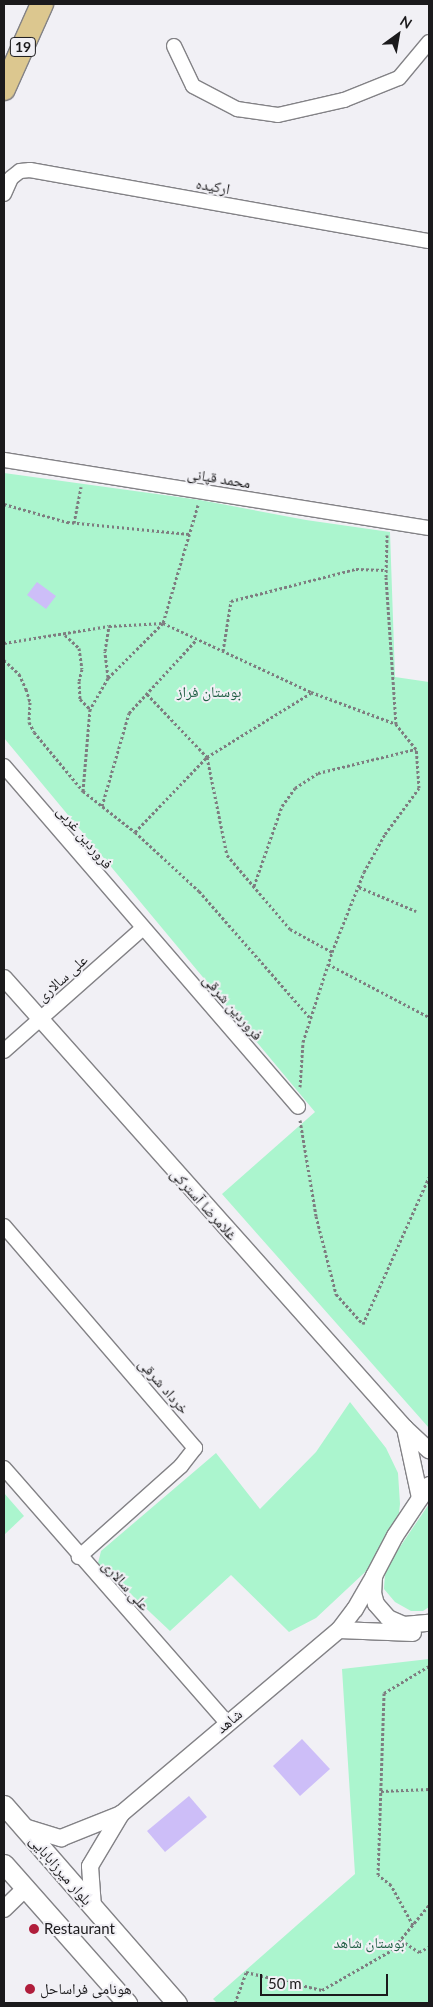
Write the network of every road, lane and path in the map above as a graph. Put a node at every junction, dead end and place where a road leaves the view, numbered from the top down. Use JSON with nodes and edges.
{"nodes":[{"id":1,"x":42,"y":4,"type":"edge"},
{"id":2,"x":429,"y":42,"type":"edge"},
{"id":3,"x":174,"y":46,"type":"dead end"},
{"id":4,"x":4,"y":89,"type":"edge"},
{"id":5,"x":4,"y":194,"type":"edge"},
{"id":6,"x":429,"y":241,"type":"edge"},
{"id":7,"x":4,"y":460,"type":"edge"},
{"id":8,"x":83,"y":473,"type":"junction"},
{"id":9,"x":200,"y":500,"type":"dead end"},
{"id":10,"x":4,"y":504,"type":"edge"},
{"id":11,"x":74,"y":523,"type":"junction"},
{"id":12,"x":429,"y":528,"type":"edge"},
{"id":13,"x":387,"y":532,"type":"dead end"},
{"id":14,"x":188,"y":534,"type":"junction"},
{"id":15,"x":386,"y":570,"type":"junction"},
{"id":16,"x":163,"y":623,"type":"junction"},
{"id":17,"x":109,"y":626,"type":"junction"},
{"id":18,"x":65,"y":635,"type":"junction"},
{"id":19,"x":197,"y":639,"type":"junction"},
{"id":20,"x":4,"y":643,"type":"edge"},
{"id":21,"x":223,"y":651,"type":"junction"},
{"id":22,"x":4,"y":660,"type":"edge"},
{"id":23,"x":108,"y":678,"type":"junction"},
{"id":24,"x":311,"y":692,"type":"junction"},
{"id":25,"x":147,"y":694,"type":"junction"},
{"id":26,"x":90,"y":709,"type":"junction"},
{"id":27,"x":396,"y":724,"type":"junction"},
{"id":28,"x":416,"y":750,"type":"junction"},
{"id":29,"x":207,"y":757,"type":"junction"},
{"id":30,"x":4,"y":766,"type":"edge"},
{"id":31,"x":83,"y":791,"type":"junction"},
{"id":32,"x":102,"y":806,"type":"junction"},
{"id":33,"x":135,"y":832,"type":"junction"},
{"id":34,"x":254,"y":887,"type":"junction"},
{"id":35,"x":358,"y":887,"type":"junction"},
{"id":36,"x":416,"y":911,"type":"dead end"},
{"id":37,"x":142,"y":929,"type":"junction"},
{"id":38,"x":332,"y":952,"type":"junction"},
{"id":39,"x":328,"y":964,"type":"junction"},
{"id":40,"x":4,"y":978,"type":"edge"},
{"id":41,"x":429,"y":1017,"type":"edge"},
{"id":42,"x":40,"y":1020,"type":"junction"},
{"id":43,"x":312,"y":1020,"type":"junction"},
{"id":44,"x":4,"y":1051,"type":"edge"},
{"id":45,"x":298,"y":1107,"type":"junction"},
{"id":46,"x":429,"y":1177,"type":"edge"},
{"id":47,"x":4,"y":1226,"type":"edge"},
{"id":48,"x":405,"y":1428,"type":"junction"},
{"id":49,"x":429,"y":1450,"type":"edge"},
{"id":50,"x":4,"y":1468,"type":"edge"},
{"id":51,"x":425,"y":1491,"type":"edge"},
{"id":52,"x":79,"y":1557,"type":"junction"},
{"id":53,"x":374,"y":1576,"type":"junction"},
{"id":54,"x":429,"y":1624,"type":"edge"},
{"id":55,"x":338,"y":1630,"type":"junction"},
{"id":56,"x":429,"y":1666,"type":"edge"},
{"id":57,"x":226,"y":1723,"type":"junction"},
{"id":58,"x":429,"y":1789,"type":"edge"},
{"id":59,"x":381,"y":1791,"type":"junction"},
{"id":60,"x":4,"y":1804,"type":"edge"},
{"id":61,"x":121,"y":1814,"type":"junction"},
{"id":62,"x":24,"y":1827,"type":"junction"},
{"id":63,"x":4,"y":1864,"type":"edge"},
{"id":64,"x":25,"y":1889,"type":"junction"},
{"id":65,"x":429,"y":1905,"type":"edge"},
{"id":66,"x":93,"y":1907,"type":"junction"},
{"id":67,"x":4,"y":1909,"type":"edge"},
{"id":68,"x":413,"y":1925,"type":"junction"},
{"id":69,"x":401,"y":1940,"type":"junction"},
{"id":70,"x":429,"y":1949,"type":"edge"},
{"id":71,"x":127,"y":2003,"type":"edge"},
{"id":72,"x":176,"y":2003,"type":"edge"},
{"id":73,"x":235,"y":2003,"type":"edge"}],
"edges":[{"from":1,"to":4,"type":"highway","number":"19"},
{"from":2,"to":3,"type":"street"},
{"from":5,"to":6,"type":"street","name":"ارکیده"},
{"from":7,"to":8,"type":"street","name":"محمد قپانی"},
{"from":8,"to":11,"type":"path"},
{"from":8,"to":12,"type":"street","name":"محمد قپانی"},
{"from":9,"to":14,"type":"path"},
{"from":10,"to":11,"type":"path"},
{"from":11,"to":14,"type":"path"},
{"from":13,"to":15,"type":"path"},
{"from":14,"to":16,"type":"path"},
{"from":15,"to":21,"type":"path"},
{"from":15,"to":27,"type":"path"},
{"from":16,"to":17,"type":"path"},
{"from":16,"to":19,"type":"path"},
{"from":16,"to":23,"type":"path"},
{"from":17,"to":18,"type":"path"},
{"from":17,"to":23,"type":"path"},
{"from":18,"to":20,"type":"path"},
{"from":18,"to":26,"type":"path"},
{"from":19,"to":21,"type":"path"},
{"from":19,"to":25,"type":"path"},
{"from":21,"to":24,"type":"path"},
{"from":22,"to":31,"type":"path"},
{"from":23,"to":26,"type":"path"},
{"from":24,"to":27,"type":"path"},
{"from":24,"to":29,"type":"path"},
{"from":25,"to":29,"type":"path"},
{"from":25,"to":32,"type":"path"},
{"from":26,"to":31,"type":"path"},
{"from":27,"to":28,"type":"path"},
{"from":28,"to":34,"type":"path"},
{"from":28,"to":35,"type":"path"},
{"from":29,"to":33,"type":"path"},
{"from":29,"to":34,"type":"path"},
{"from":30,"to":37,"type":"street","name":"فروردین غربی"},
{"from":31,"to":32,"type":"path"},
{"from":32,"to":33,"type":"path"},
{"from":33,"to":43,"type":"path"},
{"from":34,"to":38,"type":"path"},
{"from":35,"to":36,"type":"path"},
{"from":35,"to":38,"type":"path"},
{"from":37,"to":42,"type":"street","name":"علی سالاری"},
{"from":37,"to":45,"type":"street","name":"فروردین شرقی"},
{"from":38,"to":39,"type":"path"},
{"from":39,"to":41,"type":"path"},
{"from":39,"to":43,"type":"path"},
{"from":40,"to":42,"type":"street","name":"غلامرضا آسترکی"},
{"from":42,"to":44,"type":"street","name":"علی سالاری"},
{"from":42,"to":48,"type":"street","name":"غلامرضا آسترکی"},
{"from":43,"to":45,"type":"path"},
{"from":45,"to":46,"type":"path"},
{"from":47,"to":52,"type":"street","name":"خرداد شرقی"},
{"from":48,"to":49,"type":"street","name":"غلامرضا آسترکی"},
{"from":48,"to":51,"type":"street"},
{"from":50,"to":52,"type":"street","name":"علی سالاری"},
{"from":51,"to":53,"type":"street","name":"شاهد"},
{"from":52,"to":57,"type":"street","name":"علی سالاری"},
{"from":53,"to":54,"type":"street"},
{"from":53,"to":55,"type":"street","name":"شاهد"},
{"from":54,"to":55,"type":"street"},
{"from":55,"to":57,"type":"street","name":"شاهد"},
{"from":56,"to":59,"type":"path"},
{"from":57,"to":61,"type":"street","name":"شاهد"},
{"from":58,"to":59,"type":"path"},
{"from":59,"to":68,"type":"path"},
{"from":60,"to":62,"type":"main road","name":"بلوار میرزابابایی"},
{"from":61,"to":62,"type":"street","name":"شاهد"},
{"from":61,"to":66,"type":"street","name":"شاهد"},
{"from":62,"to":66,"type":"main road","name":"بلوار میرزابابایی"},
{"from":63,"to":64,"type":"main road"},
{"from":64,"to":67,"type":"street"},
{"from":64,"to":71,"type":"main road"},
{"from":65,"to":68,"type":"path"},
{"from":66,"to":72,"type":"main road","name":"بلوار میرزابابایی"},
{"from":68,"to":69,"type":"path"},
{"from":69,"to":70,"type":"path"},
{"from":69,"to":73,"type":"path"}]}
